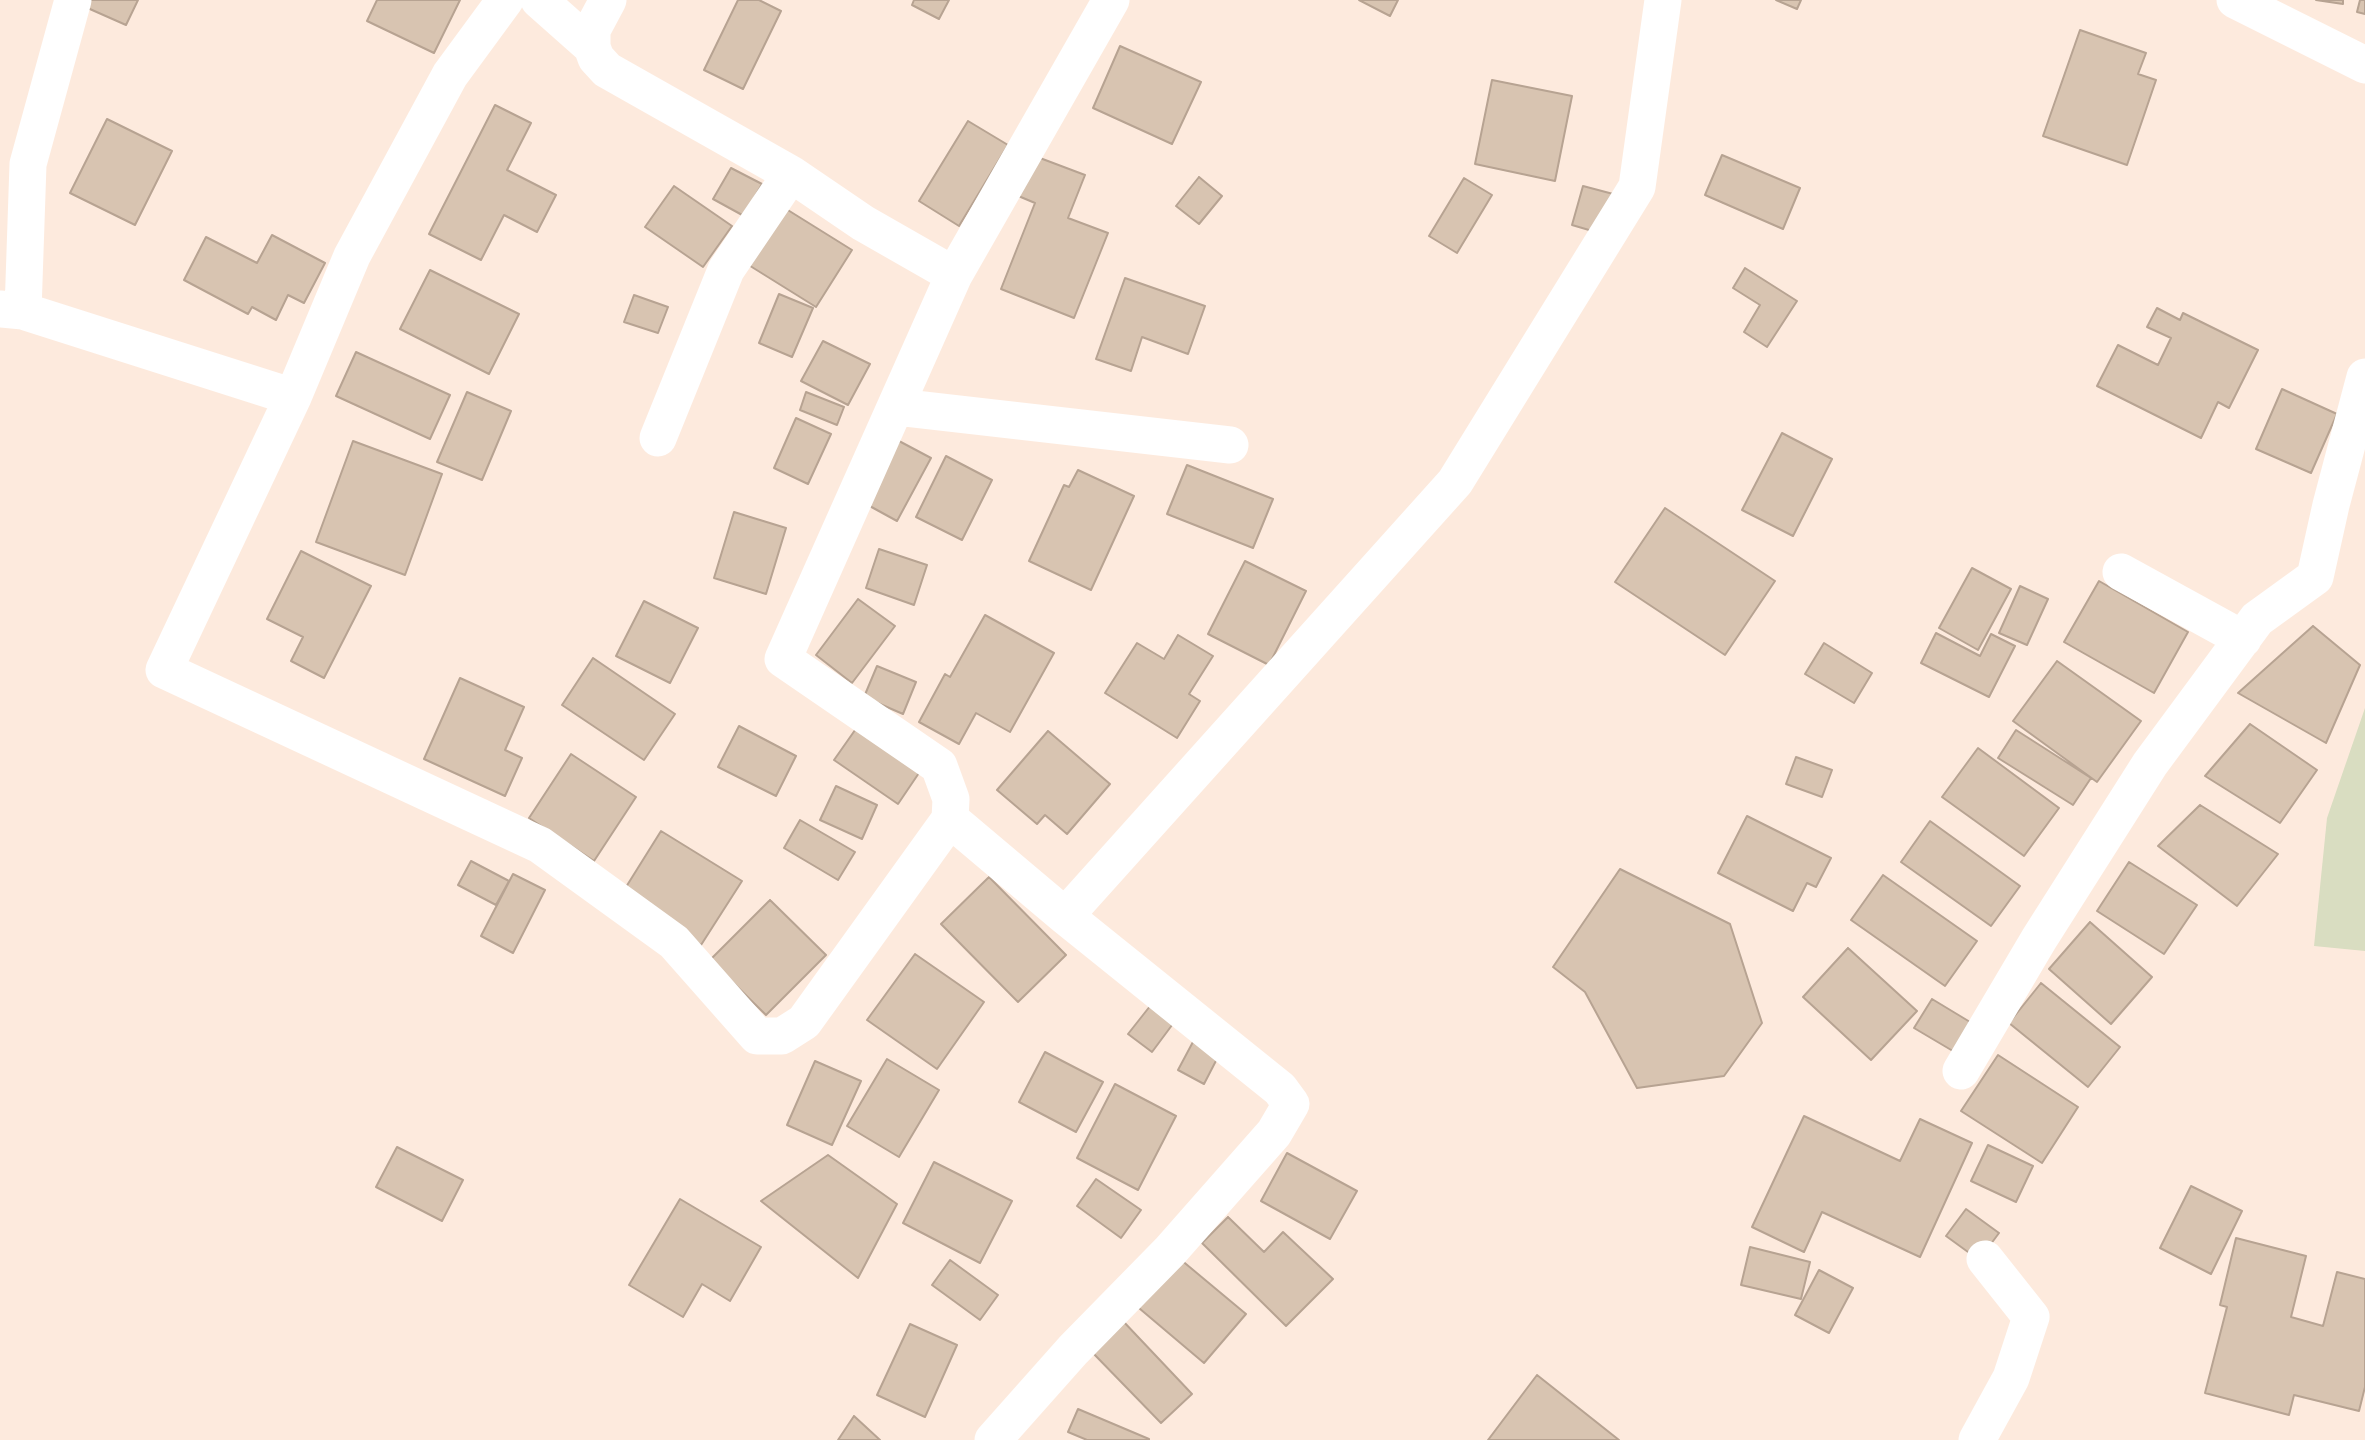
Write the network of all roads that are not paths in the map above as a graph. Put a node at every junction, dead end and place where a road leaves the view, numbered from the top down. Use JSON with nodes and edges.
{"nodes":[{"id":1,"x":73,"y":0,"type":"edge"},
{"id":2,"x":505,"y":0,"type":"edge"},
{"id":3,"x":539,"y":0,"type":"edge"},
{"id":4,"x":608,"y":0,"type":"edge"},
{"id":5,"x":1111,"y":0,"type":"edge"},
{"id":6,"x":1663,"y":0,"type":"edge"},
{"id":7,"x":2235,"y":0,"type":"edge"},
{"id":8,"x":592,"y":47,"type":"junction"},
{"id":9,"x":2365,"y":65,"type":"edge"},
{"id":10,"x":791,"y":174,"type":"junction"},
{"id":11,"x":954,"y":275,"type":"junction"},
{"id":12,"x":12,"y":310,"type":"edge"},
{"id":13,"x":2365,"y":377,"type":"edge"},
{"id":14,"x":293,"y":397,"type":"junction"},
{"id":15,"x":897,"y":407,"type":"junction"},
{"id":16,"x":658,"y":438,"type":"dead end"},
{"id":17,"x":1230,"y":445,"type":"dead end"},
{"id":18,"x":2121,"y":572,"type":"dead end"},
{"id":19,"x":2243,"y":639,"type":"junction"},
{"id":20,"x":950,"y":819,"type":"junction"},
{"id":21,"x":1065,"y":916,"type":"junction"},
{"id":22,"x":1961,"y":1071,"type":"dead end"},
{"id":23,"x":1985,"y":1259,"type":"dead end"},
{"id":24,"x":993,"y":1440,"type":"edge"},
{"id":25,"x":1977,"y":1440,"type":"edge"}],
"edges":[{"from":1,"to":12,"type":"street"},
{"from":2,"to":14,"type":"street"},
{"from":3,"to":8,"type":"street"},
{"from":4,"to":8,"type":"street"},
{"from":5,"to":11,"type":"street"},
{"from":6,"to":21,"type":"street"},
{"from":7,"to":9,"type":"street"},
{"from":8,"to":10,"type":"street"},
{"from":10,"to":11,"type":"street"},
{"from":10,"to":16,"type":"street"},
{"from":11,"to":15,"type":"street"},
{"from":12,"to":14,"type":"street"},
{"from":13,"to":19,"type":"street"},
{"from":14,"to":20,"type":"street"},
{"from":15,"to":17,"type":"street"},
{"from":15,"to":20,"type":"street"},
{"from":18,"to":19,"type":"street"},
{"from":19,"to":22,"type":"street"},
{"from":20,"to":21,"type":"street"},
{"from":21,"to":24,"type":"street"},
{"from":23,"to":25,"type":"street"}]}
